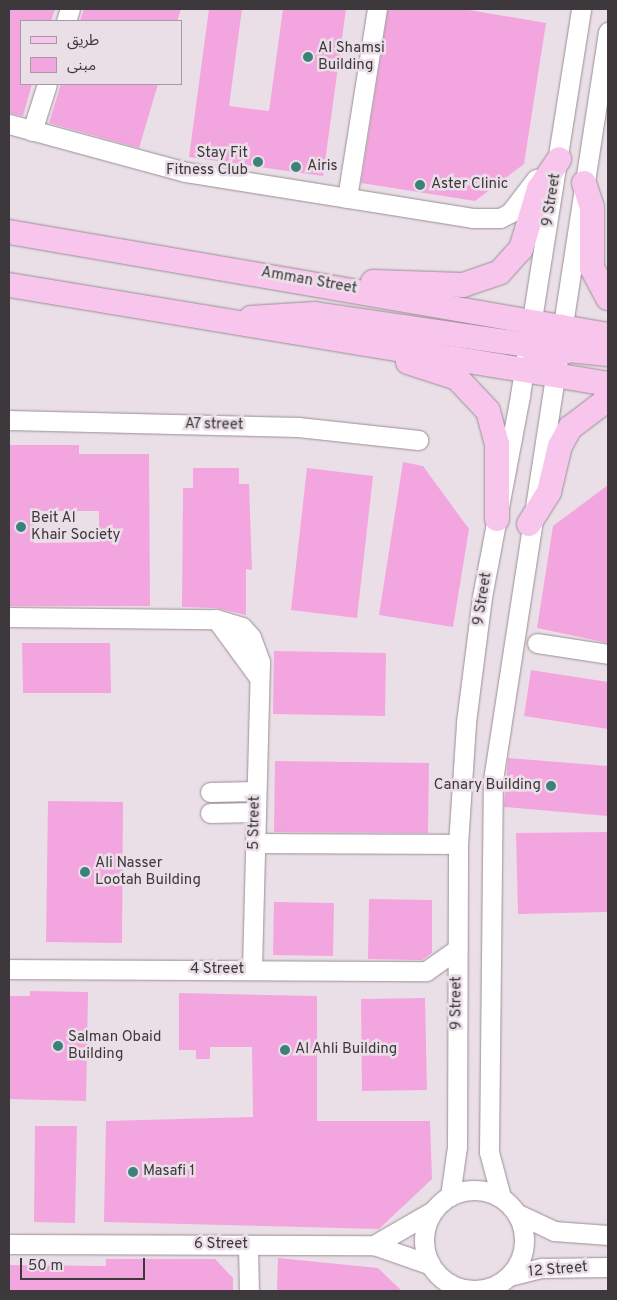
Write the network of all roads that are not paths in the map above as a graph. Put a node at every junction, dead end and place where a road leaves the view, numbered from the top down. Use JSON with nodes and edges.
{"nodes":[{"id":1,"x":377,"y":9,"type":"edge"},
{"id":2,"x":581,"y":9,"type":"edge"},
{"id":3,"x":608,"y":32,"type":"edge"},
{"id":4,"x":47,"y":85,"type":"edge"},
{"id":5,"x":9,"y":124,"type":"edge"},
{"id":6,"x":564,"y":127,"type":"junction"},
{"id":7,"x":32,"y":131,"type":"junction"},
{"id":8,"x":559,"y":160,"type":"junction"},
{"id":9,"x":584,"y":184,"type":"junction"},
{"id":10,"x":347,"y":198,"type":"junction"},
{"id":11,"x":9,"y":232,"type":"edge"},
{"id":12,"x":9,"y":285,"type":"edge"},
{"id":13,"x":339,"y":286,"type":"junction"},
{"id":14,"x":608,"y":298,"type":"edge"},
{"id":15,"x":532,"y":321,"type":"junction"},
{"id":16,"x":234,"y":322,"type":"junction"},
{"id":17,"x":561,"y":326,"type":"junction"},
{"id":18,"x":608,"y":335,"type":"edge"},
{"id":19,"x":528,"y":345,"type":"junction"},
{"id":20,"x":381,"y":346,"type":"junction"},
{"id":21,"x":608,"y":354,"type":"edge"},
{"id":22,"x":555,"y":364,"type":"junction"},
{"id":23,"x":524,"y":370,"type":"junction"},
{"id":24,"x":608,"y":384,"type":"edge"},
{"id":25,"x":608,"y":399,"type":"edge"},
{"id":26,"x":9,"y":420,"type":"edge"},
{"id":27,"x":418,"y":440,"type":"dead end"},
{"id":28,"x":497,"y":519,"type":"junction"},
{"id":29,"x":529,"y":524,"type":"junction"},
{"id":30,"x":9,"y":617,"type":"edge"},
{"id":31,"x":537,"y":643,"type":"dead end"},
{"id":32,"x":608,"y":654,"type":"edge"},
{"id":33,"x":256,"y":791,"type":"junction"},
{"id":34,"x":210,"y":792,"type":"dead end"},
{"id":35,"x":255,"y":812,"type":"junction"},
{"id":36,"x":210,"y":813,"type":"dead end"},
{"id":37,"x":255,"y":843,"type":"junction"},
{"id":38,"x":458,"y":844,"type":"junction"},
{"id":39,"x":457,"y":949,"type":"junction"},
{"id":40,"x":9,"y":969,"type":"edge"},
{"id":41,"x":252,"y":970,"type":"junction"},
{"id":42,"x":426,"y":971,"type":"junction"},
{"id":43,"x":457,"y":999,"type":"junction"},
{"id":44,"x":450,"y":1196,"type":"junction"},
{"id":45,"x":500,"y":1197,"type":"junction"},
{"id":46,"x":433,"y":1211,"type":"junction"},
{"id":47,"x":516,"y":1213,"type":"junction"},
{"id":48,"x":608,"y":1235,"type":"edge"},
{"id":49,"x":9,"y":1244,"type":"edge"},
{"id":50,"x":248,"y":1245,"type":"junction"},
{"id":51,"x":374,"y":1245,"type":"junction"},
{"id":52,"x":605,"y":1271,"type":"edge"},
{"id":53,"x":439,"y":1278,"type":"edge"},
{"id":54,"x":502,"y":1284,"type":"edge"},
{"id":55,"x":249,"y":1291,"type":"edge"}],
"edges":[{"from":1,"to":10,"type":"street"},
{"from":2,"to":6,"type":"street","name":"9 Street"},
{"from":3,"to":9,"type":"street","name":"9 Street"},
{"from":4,"to":7,"type":"street"},
{"from":5,"to":7,"type":"street"},
{"from":6,"to":8,"type":"street","name":"9 Street"},
{"from":6,"to":10,"type":"street"},
{"from":7,"to":10,"type":"street"},
{"from":8,"to":13,"type":"main road"},
{"from":8,"to":15,"type":"street","name":"9 Street"},
{"from":9,"to":14,"type":"main road"},
{"from":9,"to":17,"type":"street","name":"9 Street"},
{"from":11,"to":13,"type":"main road","name":"Amman Street"},
{"from":12,"to":16,"type":"main road"},
{"from":13,"to":15,"type":"main road","name":"Amman Street"},
{"from":15,"to":17,"type":"main road","name":"Amman Street"},
{"from":15,"to":19,"type":"street","name":"9 Street"},
{"from":16,"to":19,"type":"main road"},
{"from":16,"to":20,"type":"main road"},
{"from":17,"to":18,"type":"main road","name":"Amman Street"},
{"from":17,"to":19,"type":"main road"},
{"from":17,"to":22,"type":"street","name":"9 Street"},
{"from":19,"to":23,"type":"street","name":"9 Street"},
{"from":20,"to":23,"type":"main road"},
{"from":20,"to":28,"type":"main road"},
{"from":21,"to":22,"type":"main road"},
{"from":22,"to":23,"type":"main road"},
{"from":22,"to":24,"type":"main road"},
{"from":22,"to":29,"type":"street","name":"9 Street"},
{"from":23,"to":28,"type":"street","name":"9 Street"},
{"from":25,"to":29,"type":"main road"},
{"from":26,"to":27,"type":"street","name":"A7 street"},
{"from":28,"to":38,"type":"street","name":"9 Street"},
{"from":29,"to":45,"type":"street","name":"9 Street"},
{"from":30,"to":33,"type":"street","name":"5 Street"},
{"from":31,"to":32,"type":"street"},
{"from":33,"to":34,"type":"street"},
{"from":33,"to":35,"type":"street","name":"5 Street"},
{"from":35,"to":36,"type":"street"},
{"from":35,"to":37,"type":"street","name":"5 Street"},
{"from":37,"to":38,"type":"street"},
{"from":37,"to":41,"type":"street","name":"5 Street"},
{"from":38,"to":39,"type":"street","name":"9 Street"},
{"from":39,"to":42,"type":"street"},
{"from":39,"to":43,"type":"street","name":"9 Street"},
{"from":40,"to":41,"type":"street","name":"4 Street"},
{"from":41,"to":42,"type":"street","name":"4 Street"},
{"from":42,"to":43,"type":"street"},
{"from":43,"to":44,"type":"street","name":"9 Street"},
{"from":44,"to":45,"type":"street"},
{"from":44,"to":46,"type":"street"},
{"from":45,"to":47,"type":"street"},
{"from":46,"to":51,"type":"street","name":"6 Street"},
{"from":46,"to":53,"type":"street"},
{"from":47,"to":48,"type":"street"},
{"from":47,"to":54,"type":"street"},
{"from":49,"to":50,"type":"street","name":"6 Street"},
{"from":50,"to":51,"type":"street","name":"6 Street"},
{"from":50,"to":55,"type":"street"},
{"from":51,"to":53,"type":"street","name":"6 Street"},
{"from":52,"to":54,"type":"street","name":"12 Street"},
{"from":53,"to":54,"type":"street"}]}
